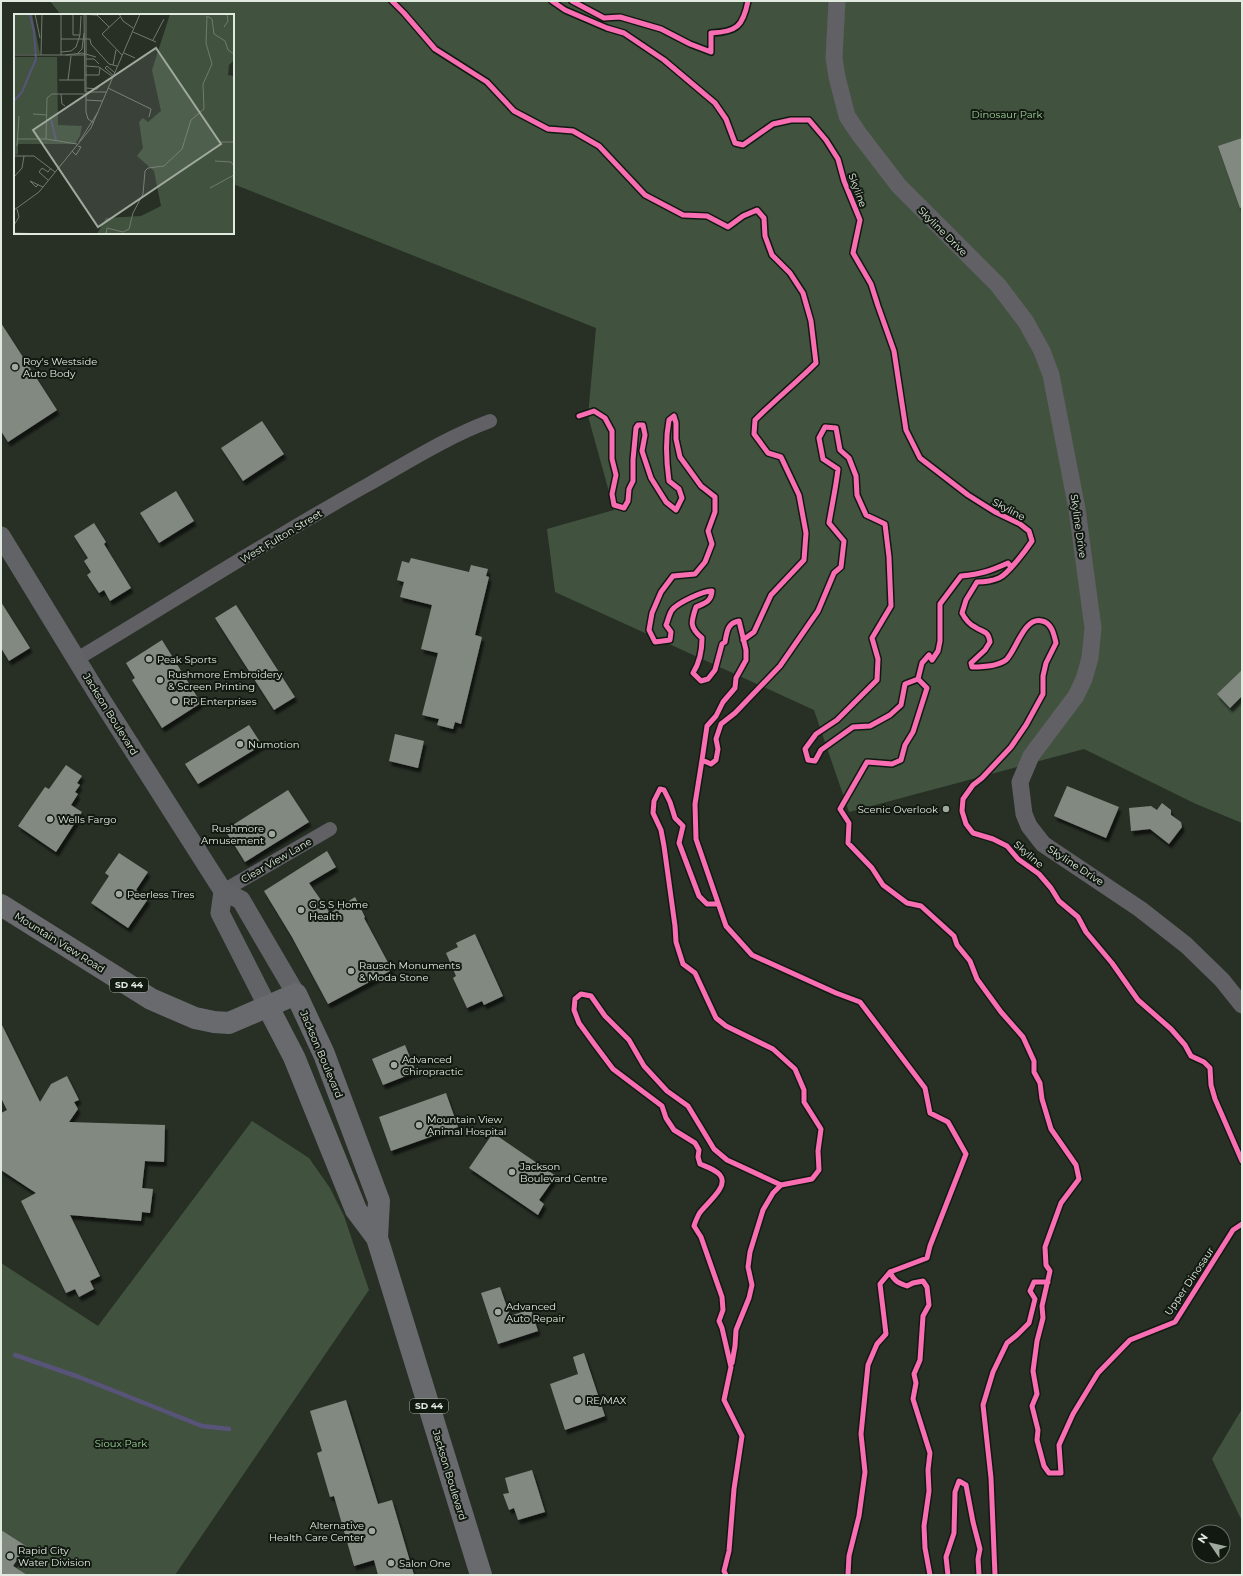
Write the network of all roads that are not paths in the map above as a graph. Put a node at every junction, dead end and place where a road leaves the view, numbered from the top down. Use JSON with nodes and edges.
{"nodes":[{"id":1,"x":837,"y":1,"type":"edge"},
{"id":2,"x":490,"y":421,"type":"dead end"},
{"id":3,"x":1,"y":536,"type":"edge"},
{"id":4,"x":77,"y":659,"type":"junction"},
{"id":5,"x":330,"y":829,"type":"dead end"},
{"id":6,"x":223,"y":891,"type":"junction"},
{"id":7,"x":1,"y":905,"type":"edge"},
{"id":8,"x":296,"y":994,"type":"junction"},
{"id":9,"x":1242,"y":1005,"type":"edge"},
{"id":10,"x":268,"y":1007,"type":"junction"},
{"id":11,"x":377,"y":1238,"type":"junction"},
{"id":12,"x":481,"y":1575,"type":"edge"}],
"edges":[{"from":1,"to":9,"type":"street","name":"Skyline Drive"},
{"from":2,"to":4,"type":"street","name":"West Fulton Street"},
{"from":3,"to":4,"type":"main road","name":"Jackson Boulevard"},
{"from":4,"to":6,"type":"main road","name":"Jackson Boulevard"},
{"from":5,"to":6,"type":"street","name":"Clear View Lane"},
{"from":6,"to":8,"type":"main road","name":"Jackson Boulevard"},
{"from":6,"to":10,"type":"main road","name":"Jackson Boulevard"},
{"from":7,"to":10,"type":"main road","name":"Mountain View Road","number":"SD 44"},
{"from":8,"to":10,"type":"main road","name":"Mountain View Road","number":"SD 44"},
{"from":8,"to":11,"type":"main road","name":"Jackson Boulevard","number":"SD 44"},
{"from":10,"to":11,"type":"main road","name":"Jackson Boulevard","number":"SD 44"},
{"from":11,"to":12,"type":"main road","name":"Jackson Boulevard","number":"SD 44"}]}
